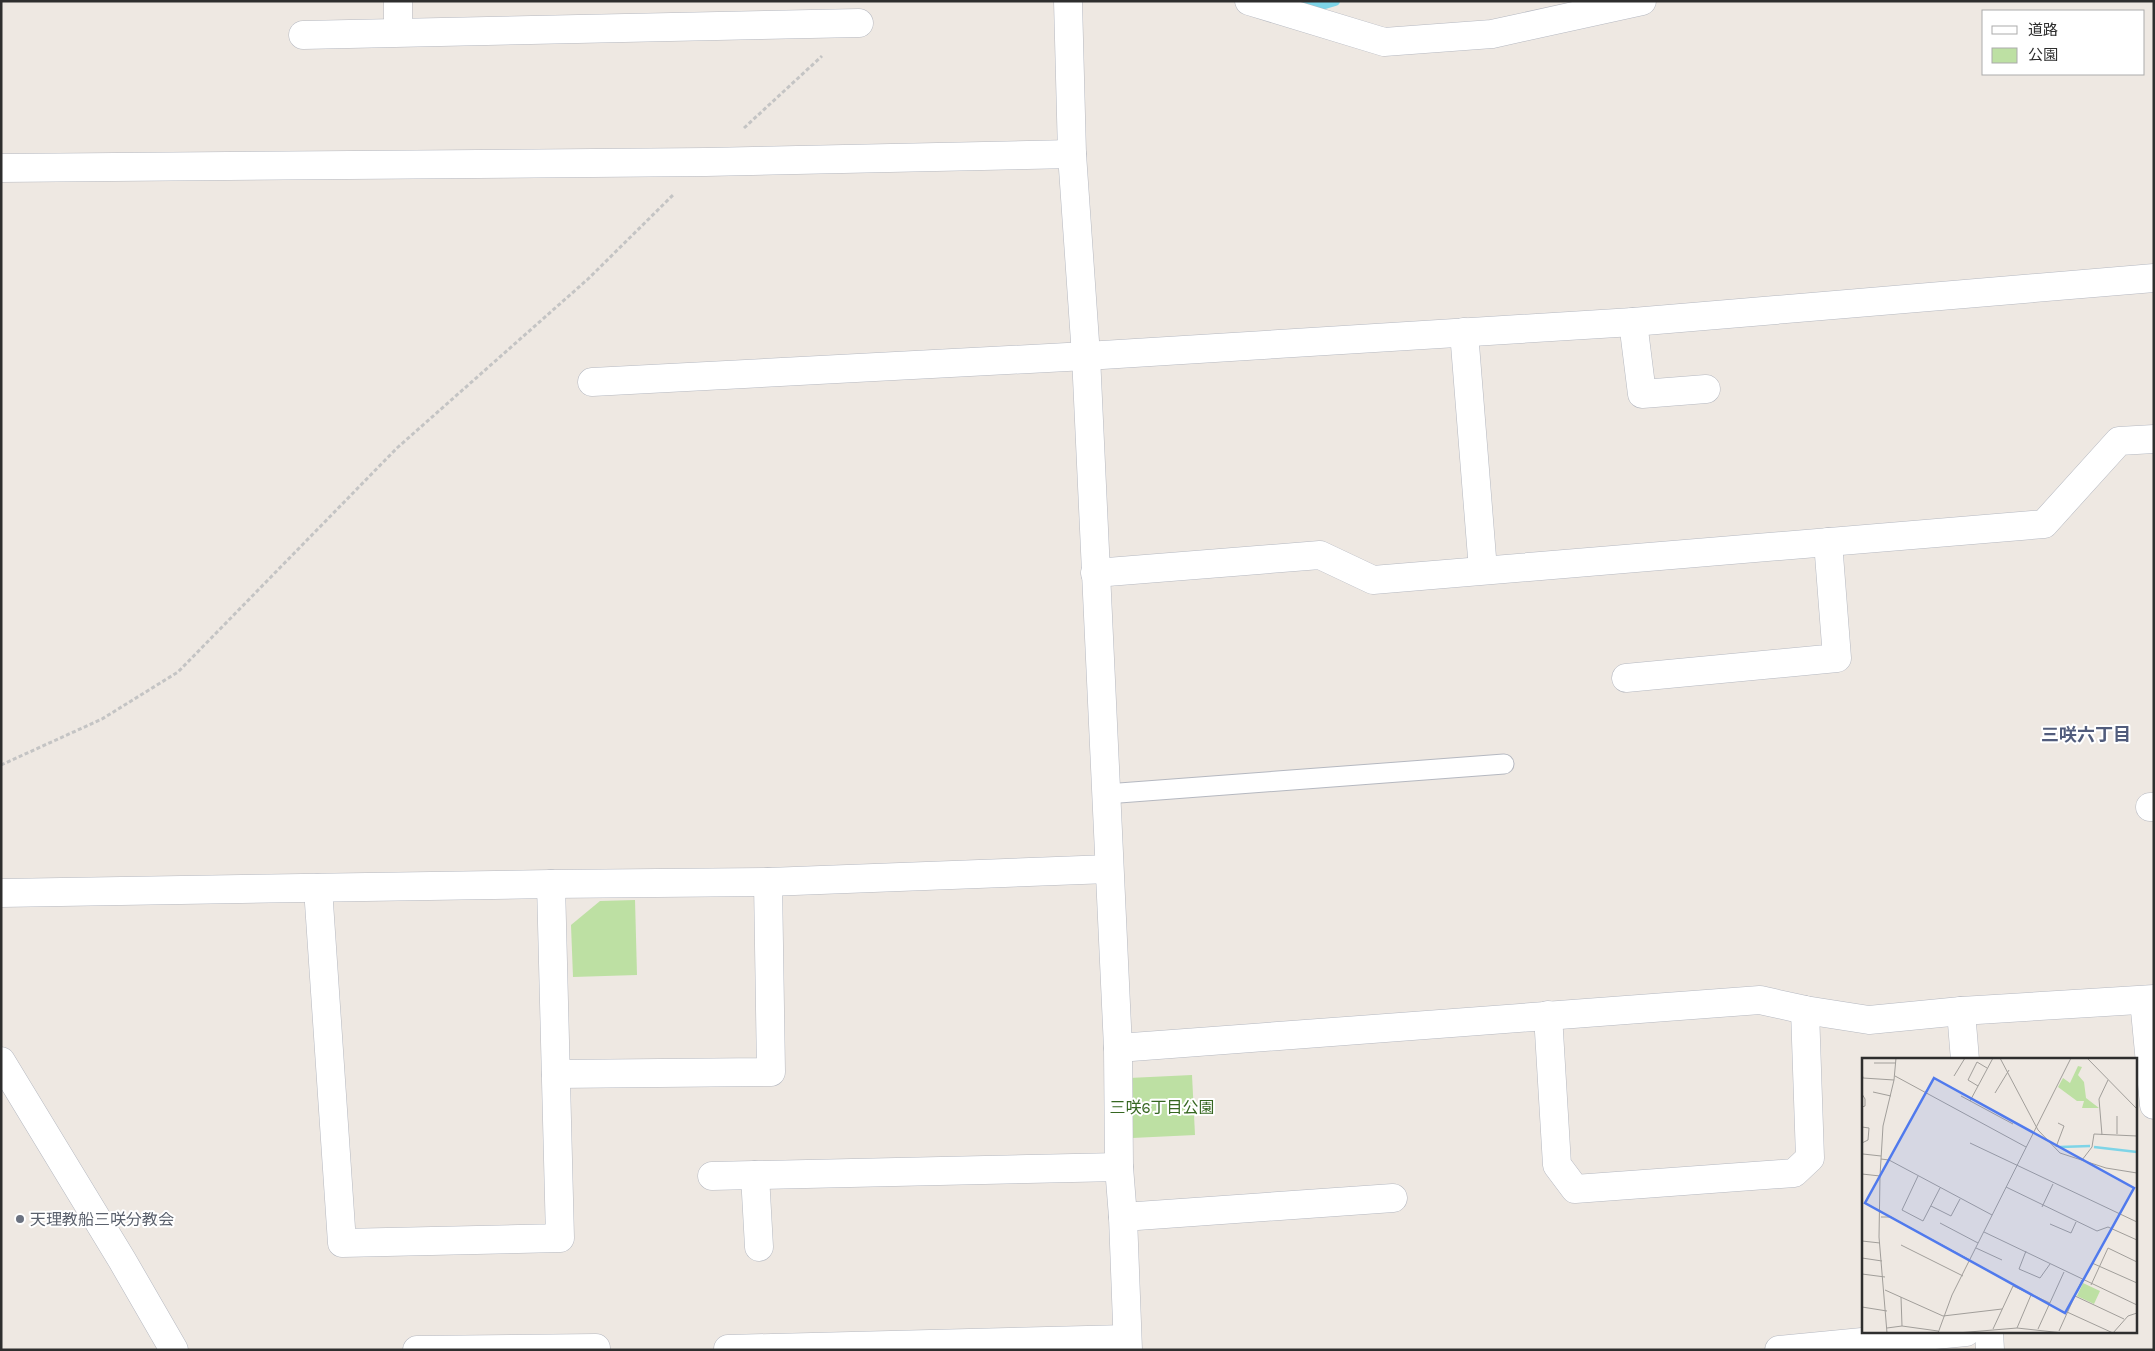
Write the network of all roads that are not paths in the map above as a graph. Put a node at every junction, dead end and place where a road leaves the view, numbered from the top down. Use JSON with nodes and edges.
{"nodes":[{"id":1,"x":398,"y":1,"type":"edge"},
{"id":2,"x":1068,"y":1,"type":"edge"},
{"id":3,"x":1249,"y":1,"type":"edge"},
{"id":4,"x":1642,"y":1,"type":"edge"},
{"id":5,"x":1595,"y":6,"type":"edge"},
{"id":6,"x":1319,"y":12,"type":"edge"},
{"id":7,"x":859,"y":22,"type":"dead end"},
{"id":8,"x":398,"y":32,"type":"junction"},
{"id":9,"x":303,"y":35,"type":"dead end"},
{"id":10,"x":1072,"y":154,"type":"junction"},
{"id":11,"x":1,"y":168,"type":"edge"},
{"id":12,"x":2154,"y":278,"type":"edge"},
{"id":13,"x":1633,"y":322,"type":"junction"},
{"id":14,"x":1464,"y":332,"type":"junction"},
{"id":15,"x":1086,"y":356,"type":"junction"},
{"id":16,"x":592,"y":382,"type":"dead end"},
{"id":17,"x":1706,"y":389,"type":"dead end"},
{"id":18,"x":2154,"y":438,"type":"edge"},
{"id":19,"x":1828,"y":542,"type":"junction"},
{"id":20,"x":1483,"y":570,"type":"junction"},
{"id":21,"x":1095,"y":573,"type":"junction"},
{"id":22,"x":1626,"y":678,"type":"dead end"},
{"id":23,"x":1504,"y":764,"type":"dead end"},
{"id":24,"x":1106,"y":794,"type":"junction"},
{"id":25,"x":1109,"y":869,"type":"junction"},
{"id":26,"x":768,"y":882,"type":"junction"},
{"id":27,"x":551,"y":884,"type":"junction"},
{"id":28,"x":318,"y":888,"type":"junction"},
{"id":29,"x":1,"y":893,"type":"edge"},
{"id":30,"x":2149,"y":999,"type":"edge"},
{"id":31,"x":1804,"y":1010,"type":"junction"},
{"id":32,"x":1961,"y":1011,"type":"junction"},
{"id":33,"x":1548,"y":1015,"type":"junction"},
{"id":34,"x":1118,"y":1048,"type":"junction"},
{"id":35,"x":1965,"y":1058,"type":"edge"},
{"id":36,"x":1,"y":1061,"type":"edge"},
{"id":37,"x":556,"y":1074,"type":"junction"},
{"id":38,"x":2154,"y":1105,"type":"edge"},
{"id":39,"x":1120,"y":1168,"type":"junction"},
{"id":40,"x":755,"y":1175,"type":"junction"},
{"id":41,"x":712,"y":1176,"type":"dead end"},
{"id":42,"x":1393,"y":1198,"type":"dead end"},
{"id":43,"x":1124,"y":1217,"type":"junction"},
{"id":44,"x":759,"y":1247,"type":"dead end"},
{"id":45,"x":1945,"y":1334,"type":"edge"},
{"id":46,"x":1989,"y":1334,"type":"edge"},
{"id":47,"x":1127,"y":1344,"type":"edge"},
{"id":48,"x":596,"y":1348,"type":"dead end"},
{"id":49,"x":1787,"y":1349,"type":"edge"},
{"id":50,"x":174,"y":1350,"type":"edge"},
{"id":51,"x":417,"y":1350,"type":"edge"},
{"id":52,"x":728,"y":1350,"type":"edge"},
{"id":53,"x":1990,"y":1350,"type":"edge"}],
"edges":[{"from":1,"to":8,"type":"street"},
{"from":2,"to":10,"type":"street"},
{"from":3,"to":6,"type":"street"},
{"from":4,"to":5,"type":"street"},
{"from":5,"to":6,"type":"street"},
{"from":7,"to":8,"type":"street"},
{"from":8,"to":9,"type":"street"},
{"from":10,"to":11,"type":"street"},
{"from":10,"to":15,"type":"street"},
{"from":12,"to":13,"type":"street"},
{"from":13,"to":14,"type":"street"},
{"from":13,"to":17,"type":"street"},
{"from":14,"to":15,"type":"street"},
{"from":14,"to":20,"type":"street"},
{"from":15,"to":16,"type":"street"},
{"from":15,"to":21,"type":"street"},
{"from":18,"to":19,"type":"street"},
{"from":19,"to":20,"type":"street"},
{"from":19,"to":22,"type":"street"},
{"from":20,"to":21,"type":"street"},
{"from":21,"to":24,"type":"street"},
{"from":23,"to":24,"type":"lane"},
{"from":24,"to":25,"type":"street"},
{"from":25,"to":26,"type":"street"},
{"from":25,"to":34,"type":"street"},
{"from":26,"to":27,"type":"street"},
{"from":26,"to":37,"type":"street"},
{"from":27,"to":28,"type":"street"},
{"from":27,"to":37,"type":"street"},
{"from":28,"to":29,"type":"street"},
{"from":28,"to":37,"type":"street"},
{"from":30,"to":32,"type":"street"},
{"from":30,"to":38,"type":"street"},
{"from":31,"to":32,"type":"street"},
{"from":31,"to":33,"type":"street"},
{"from":31,"to":33,"type":"street"},
{"from":32,"to":35,"type":"street"},
{"from":33,"to":34,"type":"street"},
{"from":34,"to":39,"type":"street"},
{"from":36,"to":50,"type":"street"},
{"from":39,"to":40,"type":"street"},
{"from":39,"to":43,"type":"street"},
{"from":40,"to":41,"type":"street"},
{"from":40,"to":44,"type":"street"},
{"from":42,"to":43,"type":"street"},
{"from":43,"to":47,"type":"street"},
{"from":45,"to":49,"type":"street"},
{"from":46,"to":53,"type":"street"},
{"from":47,"to":52,"type":"street"},
{"from":48,"to":51,"type":"street"}]}
